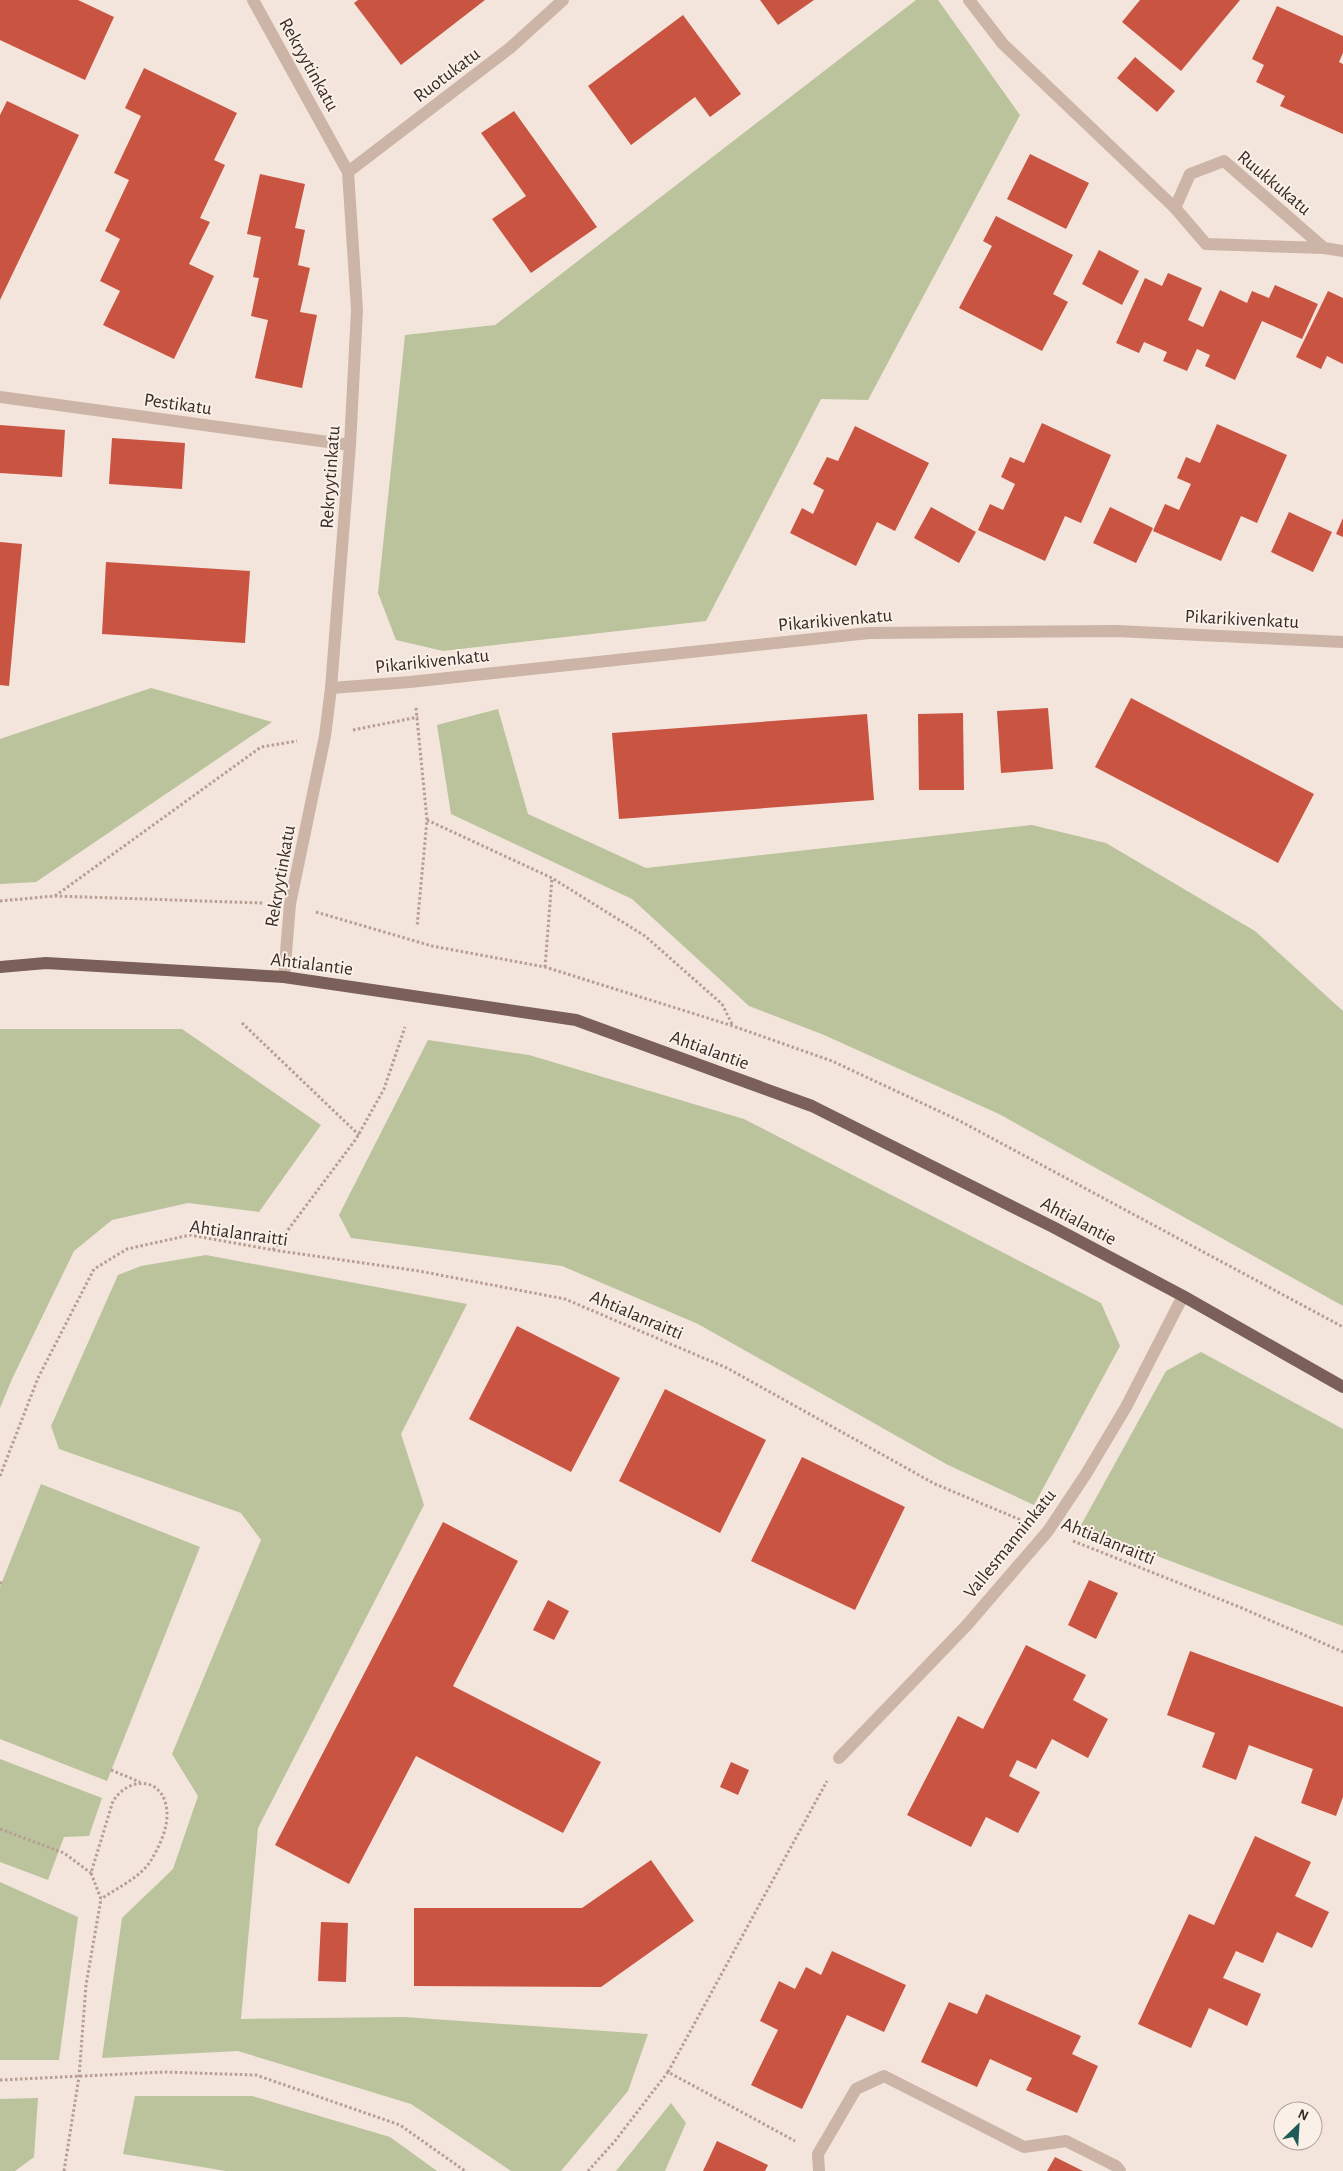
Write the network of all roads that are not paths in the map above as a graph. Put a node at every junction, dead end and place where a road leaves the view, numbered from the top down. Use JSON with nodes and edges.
{"nodes":[{"id":1,"x":253,"y":0,"type":"edge"},
{"id":2,"x":563,"y":0,"type":"edge"},
{"id":3,"x":969,"y":0,"type":"edge"},
{"id":4,"x":348,"y":172,"type":"junction"},
{"id":5,"x":1175,"y":208,"type":"junction"},
{"id":6,"x":1324,"y":248,"type":"junction"},
{"id":7,"x":1343,"y":251,"type":"edge"},
{"id":8,"x":0,"y":397,"type":"edge"},
{"id":9,"x":350,"y":445,"type":"junction"},
{"id":10,"x":1343,"y":642,"type":"edge"},
{"id":11,"x":332,"y":688,"type":"junction"},
{"id":12,"x":0,"y":967,"type":"edge"},
{"id":13,"x":284,"y":977,"type":"junction"},
{"id":14,"x":1184,"y":1296,"type":"junction"},
{"id":15,"x":1343,"y":1386,"type":"edge"},
{"id":16,"x":839,"y":1758,"type":"road end"},
{"id":17,"x":819,"y":2171,"type":"edge"},
{"id":18,"x":1120,"y":2171,"type":"edge"}],
"edges":[{"from":1,"to":4,"type":"street","name":"Rekryytinkatu"},
{"from":2,"to":4,"type":"street","name":"Ruotukatu"},
{"from":3,"to":5,"type":"street"},
{"from":4,"to":9,"type":"street","name":"Rekryytinkatu"},
{"from":5,"to":6,"type":"street","name":"Ruukkukatu"},
{"from":5,"to":6,"type":"street","name":"Ruukkukatu"},
{"from":6,"to":7,"type":"street","name":"Ruukkukatu"},
{"from":8,"to":9,"type":"street","name":"Pestikatu"},
{"from":9,"to":11,"type":"street","name":"Rekryytinkatu"},
{"from":10,"to":11,"type":"street","name":"Pikarikivenkatu"},
{"from":11,"to":13,"type":"street","name":"Rekryytinkatu"},
{"from":12,"to":13,"type":"main road","name":"Ahtialantie"},
{"from":13,"to":14,"type":"main road","name":"Ahtialantie"},
{"from":14,"to":15,"type":"main road","name":"Ahtialantie"},
{"from":14,"to":16,"type":"street","name":"Vallesmanninkatu"},
{"from":17,"to":18,"type":"street"}]}
